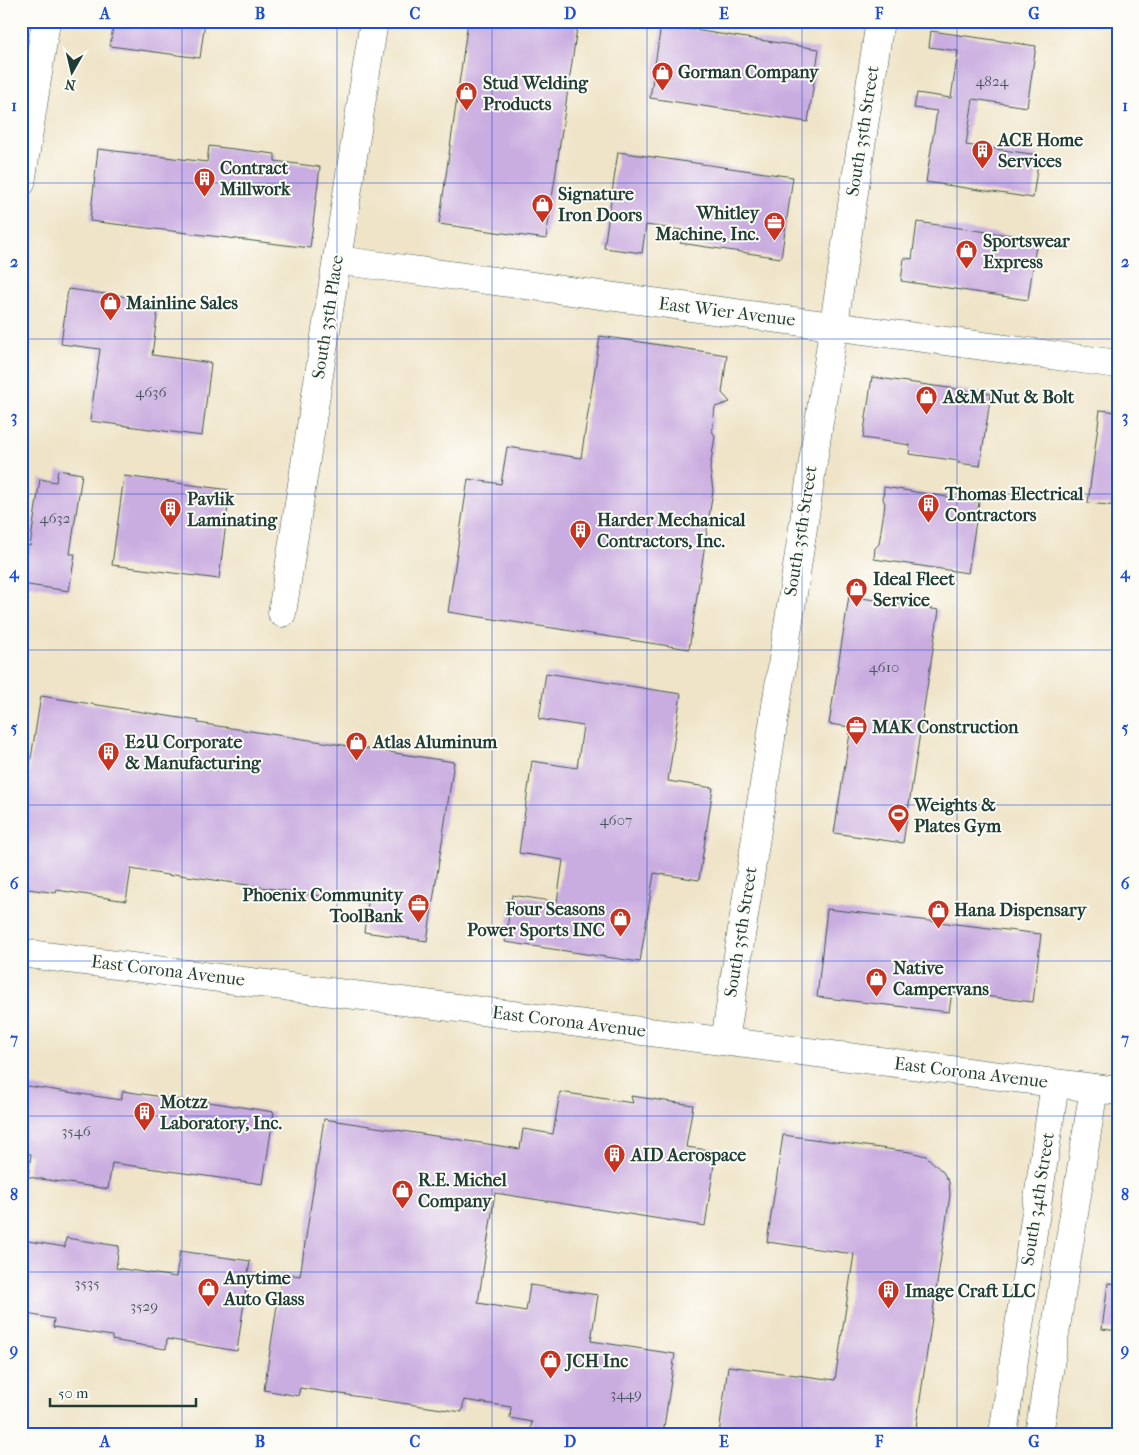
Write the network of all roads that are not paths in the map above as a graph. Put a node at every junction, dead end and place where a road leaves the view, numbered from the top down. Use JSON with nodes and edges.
{"nodes":[{"id":1,"x":46,"y":21,"type":"edge"},
{"id":2,"x":374,"y":21,"type":"edge"},
{"id":3,"x":880,"y":21,"type":"edge"},
{"id":4,"x":21,"y":183,"type":"edge"},
{"id":5,"x":337,"y":260,"type":"junction"},
{"id":6,"x":833,"y":325,"type":"junction"},
{"id":7,"x":1118,"y":364,"type":"edge"},
{"id":8,"x":282,"y":613,"type":"dead end"},
{"id":9,"x":21,"y":953,"type":"edge"},
{"id":10,"x":725,"y":1042,"type":"junction"},
{"id":11,"x":1055,"y":1084,"type":"junction"},
{"id":12,"x":1106,"y":1090,"type":"edge"},
{"id":13,"x":1003,"y":1434,"type":"edge"},
{"id":14,"x":1039,"y":1434,"type":"edge"}],
"edges":[{"from":1,"to":4,"type":"street"},
{"from":2,"to":5,"type":"street","name":"South 35th Place"},
{"from":3,"to":6,"type":"street","name":"South 35th Street"},
{"from":5,"to":6,"type":"street","name":"East Wier Avenue"},
{"from":5,"to":8,"type":"street","name":"South 35th Place"},
{"from":6,"to":7,"type":"street","name":"East Wier Avenue"},
{"from":6,"to":10,"type":"street","name":"South 35th Street"},
{"from":9,"to":10,"type":"street","name":"East Corona Avenue"},
{"from":10,"to":11,"type":"street","name":"East Corona Avenue"},
{"from":11,"to":12,"type":"street","name":"East Corona Avenue"},
{"from":11,"to":13,"type":"street","name":"South 34th Street"},
{"from":12,"to":14,"type":"street"}]}
